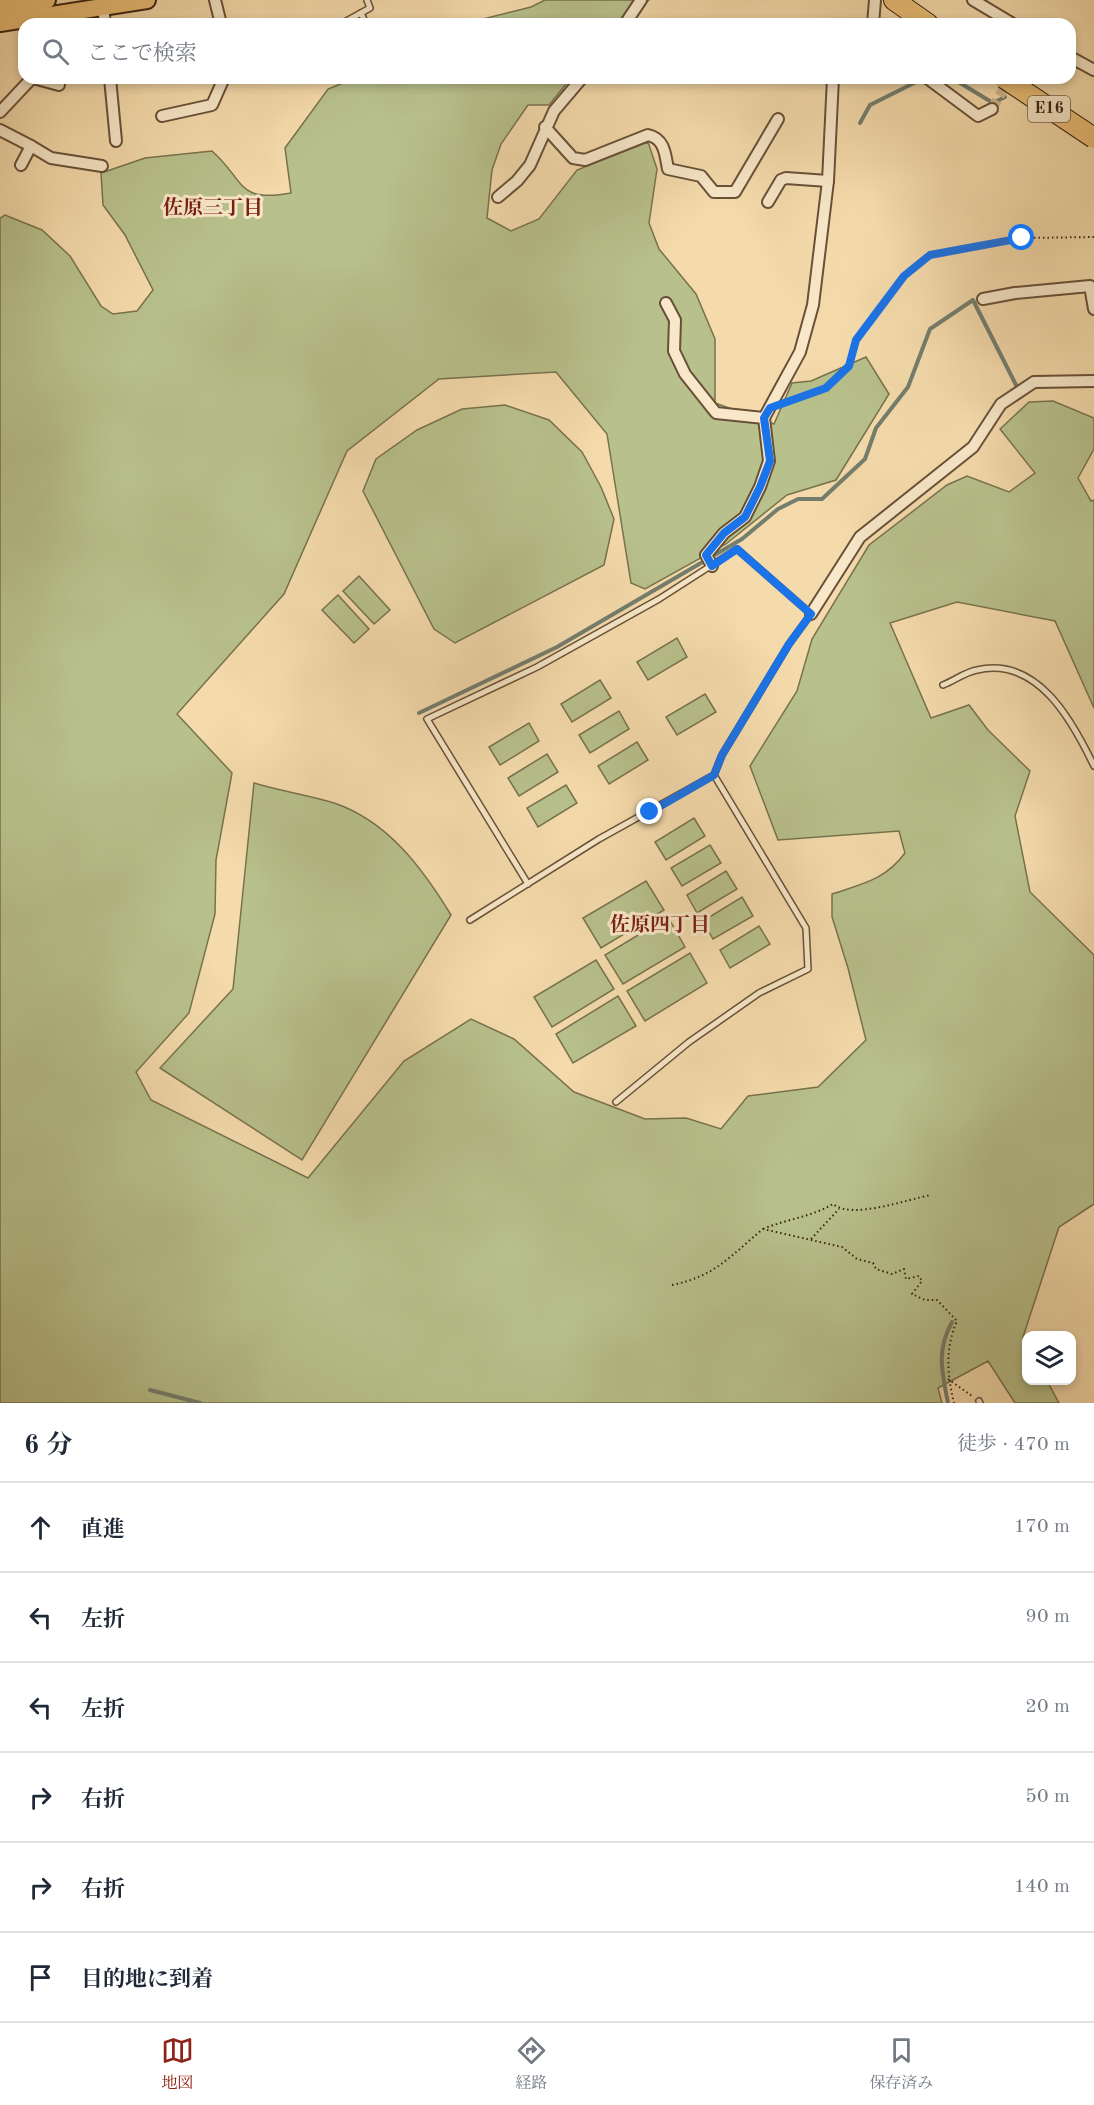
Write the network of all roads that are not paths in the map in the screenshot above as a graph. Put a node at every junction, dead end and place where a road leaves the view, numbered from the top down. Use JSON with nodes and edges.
{"nodes":[{"id":1,"x":42,"y":0,"type":"edge"},
{"id":2,"x":47,"y":0,"type":"edge"},
{"id":3,"x":147,"y":0,"type":"edge"},
{"id":4,"x":215,"y":0,"type":"edge"},
{"id":5,"x":367,"y":0,"type":"edge"},
{"id":6,"x":641,"y":0,"type":"edge"},
{"id":7,"x":876,"y":0,"type":"edge"},
{"id":8,"x":894,"y":0,"type":"edge"},
{"id":9,"x":908,"y":0,"type":"edge"},
{"id":10,"x":978,"y":1,"type":"edge"},
{"id":11,"x":103,"y":7,"type":"junction"},
{"id":12,"x":0,"y":8,"type":"edge"},
{"id":13,"x":361,"y":14,"type":"junction"},
{"id":14,"x":58,"y":18,"type":"edge"},
{"id":15,"x":104,"y":18,"type":"edge"},
{"id":16,"x":219,"y":18,"type":"edge"},
{"id":17,"x":353,"y":18,"type":"edge"},
{"id":18,"x":363,"y":18,"type":"edge"},
{"id":19,"x":629,"y":18,"type":"edge"},
{"id":20,"x":874,"y":18,"type":"edge"},
{"id":21,"x":920,"y":18,"type":"edge"},
{"id":22,"x":933,"y":18,"type":"edge"},
{"id":23,"x":1004,"y":18,"type":"edge"},
{"id":24,"x":18,"y":21,"type":"edge"},
{"id":25,"x":0,"y":23,"type":"edge"},
{"id":26,"x":1076,"y":59,"type":"edge"},
{"id":27,"x":1092,"y":65,"type":"edge"},
{"id":28,"x":26,"y":84,"type":"edge"},
{"id":29,"x":55,"y":84,"type":"edge"},
{"id":30,"x":111,"y":84,"type":"edge"},
{"id":31,"x":221,"y":84,"type":"edge"},
{"id":32,"x":577,"y":84,"type":"edge"},
{"id":33,"x":833,"y":84,"type":"edge"},
{"id":34,"x":935,"y":84,"type":"edge"},
{"id":35,"x":1013,"y":84,"type":"edge"},
{"id":36,"x":1027,"y":84,"type":"edge"},
{"id":37,"x":59,"y":85,"type":"dead end"},
{"id":38,"x":992,"y":109,"type":"dead end"},
{"id":39,"x":0,"y":112,"type":"edge"},
{"id":40,"x":162,"y":116,"type":"dead end"},
{"id":41,"x":778,"y":119,"type":"dead end"},
{"id":42,"x":545,"y":127,"type":"junction"},
{"id":43,"x":0,"y":130,"type":"edge"},
{"id":44,"x":1094,"y":130,"type":"edge"},
{"id":45,"x":1094,"y":138,"type":"edge"},
{"id":46,"x":117,"y":141,"type":"dead end"},
{"id":47,"x":31,"y":146,"type":"junction"},
{"id":48,"x":21,"y":165,"type":"dead end"},
{"id":49,"x":102,"y":166,"type":"dead end"},
{"id":50,"x":828,"y":181,"type":"junction"},
{"id":51,"x":498,"y":197,"type":"dead end"},
{"id":52,"x":768,"y":202,"type":"dead end"},
{"id":53,"x":982,"y":299,"type":"dead end"},
{"id":54,"x":666,"y":303,"type":"dead end"},
{"id":55,"x":1094,"y":309,"type":"edge"},
{"id":56,"x":1094,"y":381,"type":"edge"},
{"id":57,"x":764,"y":418,"type":"junction"},
{"id":58,"x":712,"y":566,"type":"junction"},
{"id":59,"x":811,"y":614,"type":"junction"},
{"id":60,"x":943,"y":686,"type":"dead end"},
{"id":61,"x":1094,"y":766,"type":"edge"},
{"id":62,"x":714,"y":775,"type":"junction"},
{"id":63,"x":528,"y":884,"type":"junction"},
{"id":64,"x":470,"y":920,"type":"dead end"},
{"id":65,"x":616,"y":1102,"type":"dead end"}],
"edges":[{"from":1,"to":2,"type":"main road"},
{"from":1,"to":12,"type":"main road"},
{"from":3,"to":11,"type":"main road"},
{"from":4,"to":16,"type":"street"},
{"from":5,"to":13,"type":"lane"},
{"from":6,"to":19,"type":"street"},
{"from":7,"to":20,"type":"street"},
{"from":8,"to":21,"type":"highway"},
{"from":9,"to":22,"type":"highway"},
{"from":10,"to":23,"type":"street"},
{"from":11,"to":14,"type":"main road"},
{"from":11,"to":15,"type":"street"},
{"from":13,"to":17,"type":"lane"},
{"from":13,"to":18,"type":"lane"},
{"from":24,"to":25,"type":"main road"},
{"from":26,"to":27,"type":"street"},
{"from":28,"to":39,"type":"street"},
{"from":29,"to":37,"type":"street"},
{"from":30,"to":46,"type":"street"},
{"from":31,"to":40,"type":"street"},
{"from":32,"to":42,"type":"street"},
{"from":33,"to":50,"type":"street"},
{"from":34,"to":38,"type":"street"},
{"from":35,"to":45,"type":"highway","number":"E16","bridge":true},
{"from":36,"to":44,"type":"highway","number":"E16"},
{"from":41,"to":42,"type":"street"},
{"from":42,"to":51,"type":"street"},
{"from":43,"to":47,"type":"street"},
{"from":47,"to":48,"type":"street"},
{"from":47,"to":49,"type":"street"},
{"from":50,"to":52,"type":"street"},
{"from":50,"to":57,"type":"street"},
{"from":53,"to":55,"type":"street"},
{"from":54,"to":57,"type":"street"},
{"from":56,"to":59,"type":"street"},
{"from":57,"to":58,"type":"street"},
{"from":58,"to":59,"type":"lane"},
{"from":58,"to":63,"type":"lane"},
{"from":59,"to":62,"type":"lane"},
{"from":60,"to":61,"type":"lane"},
{"from":62,"to":63,"type":"lane"},
{"from":62,"to":65,"type":"lane"},
{"from":63,"to":64,"type":"lane"}]}
